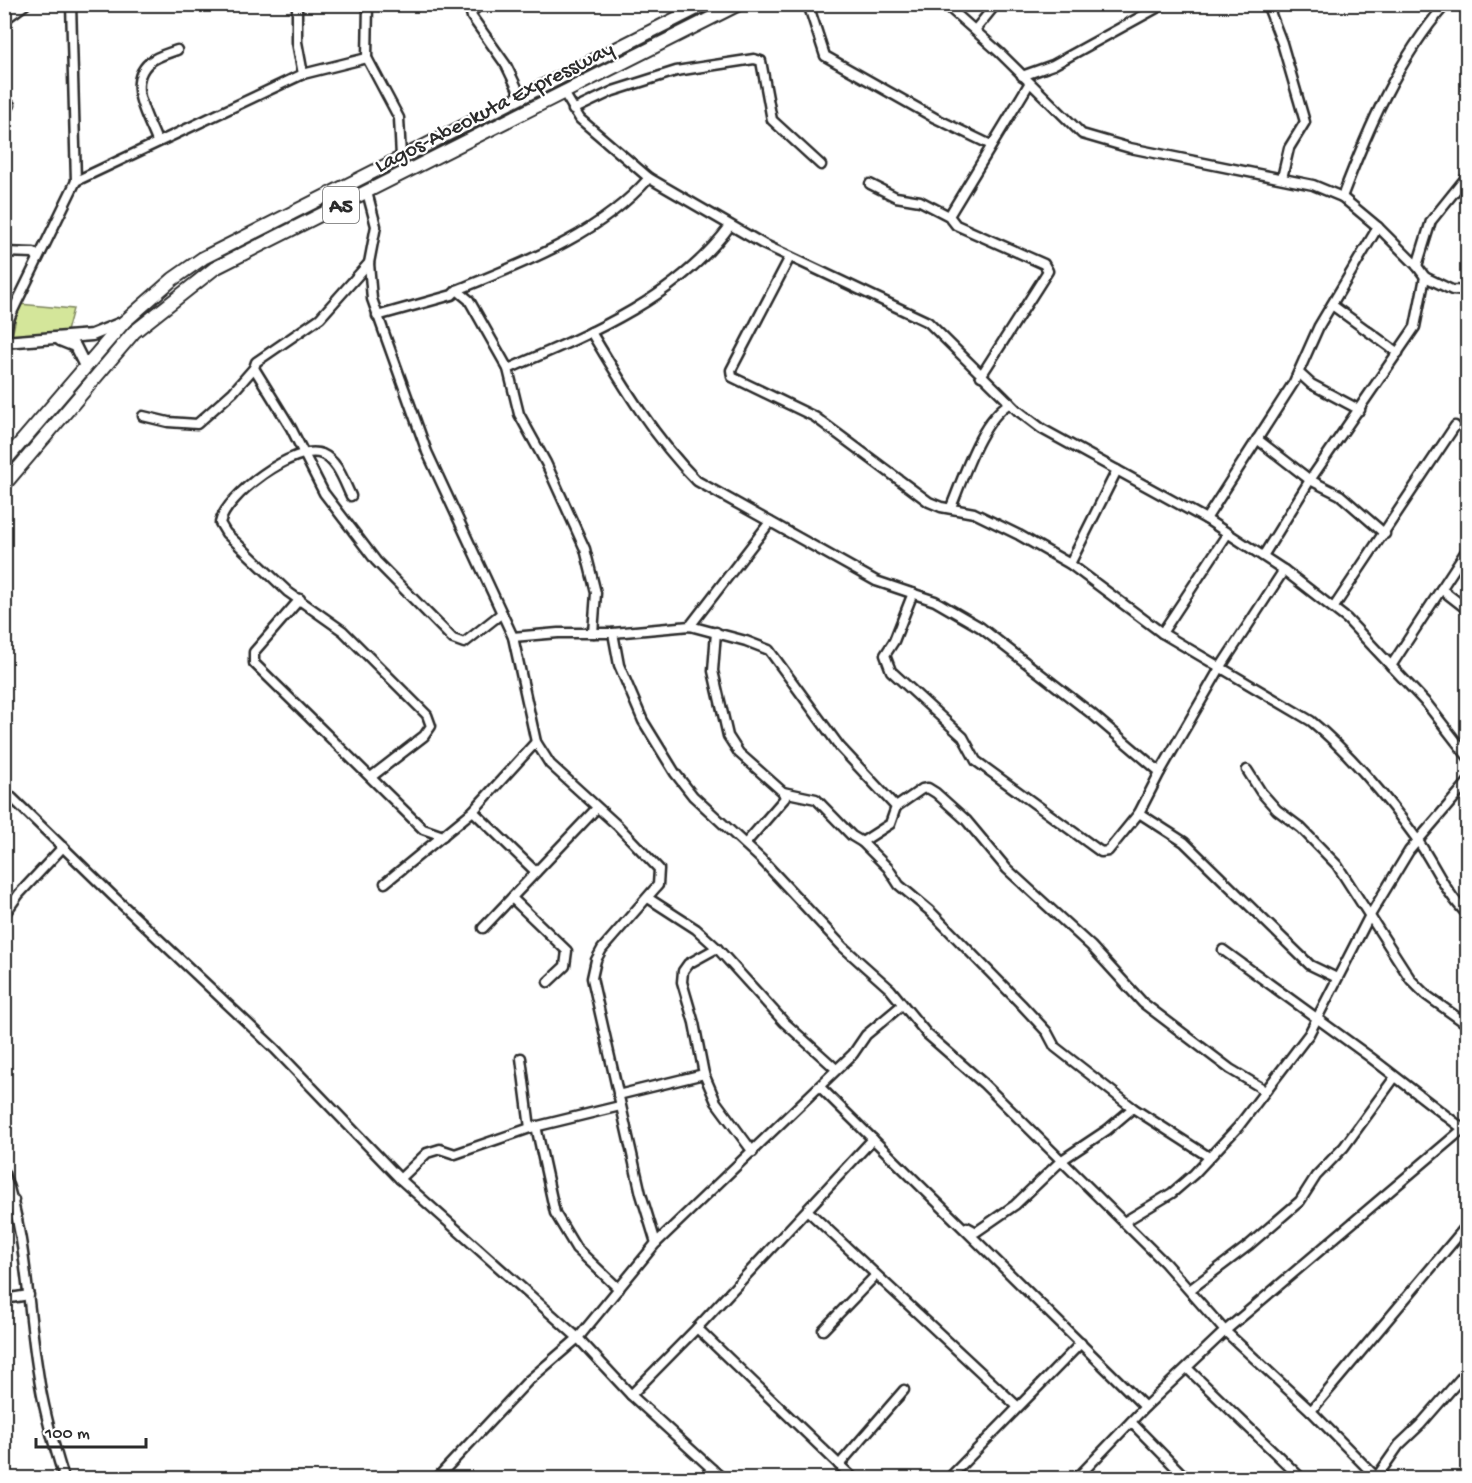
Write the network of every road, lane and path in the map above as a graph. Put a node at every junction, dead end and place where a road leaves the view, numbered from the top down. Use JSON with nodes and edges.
{"nodes":[{"id":1,"x":26,"y":4,"type":"edge"},
{"id":2,"x":71,"y":4,"type":"edge"},
{"id":3,"x":297,"y":4,"type":"edge"},
{"id":4,"x":368,"y":4,"type":"edge"},
{"id":5,"x":480,"y":4,"type":"edge"},
{"id":6,"x":705,"y":4,"type":"edge"},
{"id":7,"x":739,"y":4,"type":"edge"},
{"id":8,"x":808,"y":4,"type":"edge"},
{"id":9,"x":945,"y":4,"type":"edge"},
{"id":10,"x":996,"y":4,"type":"edge"},
{"id":11,"x":1164,"y":4,"type":"edge"},
{"id":12,"x":1267,"y":4,"type":"edge"},
{"id":13,"x":1446,"y":4,"type":"edge"},
{"id":14,"x":12,"y":8,"type":"edge"},
{"id":15,"x":470,"y":8,"type":"edge"},
{"id":16,"x":4,"y":20,"type":"edge"},
{"id":17,"x":975,"y":30,"type":"junction"},
{"id":18,"x":177,"y":50,"type":"dead end"},
{"id":19,"x":367,"y":58,"type":"junction"},
{"id":20,"x":303,"y":74,"type":"junction"},
{"id":21,"x":1022,"y":76,"type":"junction"},
{"id":22,"x":1029,"y":84,"type":"junction"},
{"id":23,"x":563,"y":91,"type":"junction"},
{"id":24,"x":521,"y":96,"type":"junction"},
{"id":25,"x":10,"y":105,"type":"dead end"},
{"id":26,"x":573,"y":110,"type":"junction"},
{"id":27,"x":4,"y":115,"type":"edge"},
{"id":28,"x":157,"y":141,"type":"junction"},
{"id":29,"x":990,"y":145,"type":"junction"},
{"id":30,"x":401,"y":157,"type":"junction"},
{"id":31,"x":821,"y":165,"type":"dead end"},
{"id":32,"x":1467,"y":175,"type":"edge"},
{"id":33,"x":650,"y":178,"type":"junction"},
{"id":34,"x":1282,"y":178,"type":"junction"},
{"id":35,"x":76,"y":181,"type":"junction"},
{"id":36,"x":870,"y":184,"type":"dead end"},
{"id":37,"x":368,"y":192,"type":"junction"},
{"id":38,"x":1342,"y":197,"type":"junction"},
{"id":39,"x":949,"y":216,"type":"junction"},
{"id":40,"x":730,"y":226,"type":"junction"},
{"id":41,"x":1378,"y":228,"type":"junction"},
{"id":42,"x":4,"y":252,"type":"edge"},
{"id":43,"x":37,"y":257,"type":"junction"},
{"id":44,"x":790,"y":258,"type":"junction"},
{"id":45,"x":369,"y":263,"type":"junction"},
{"id":46,"x":1418,"y":266,"type":"junction"},
{"id":47,"x":1425,"y":277,"type":"junction"},
{"id":48,"x":457,"y":290,"type":"junction"},
{"id":49,"x":1467,"y":291,"type":"edge"},
{"id":50,"x":1332,"y":305,"type":"junction"},
{"id":51,"x":377,"y":316,"type":"junction"},
{"id":52,"x":124,"y":322,"type":"junction"},
{"id":53,"x":591,"y":332,"type":"junction"},
{"id":54,"x":57,"y":339,"type":"junction"},
{"id":55,"x":5,"y":342,"type":"edge"},
{"id":56,"x":1398,"y":353,"type":"junction"},
{"id":57,"x":85,"y":366,"type":"junction"},
{"id":58,"x":254,"y":368,"type":"junction"},
{"id":59,"x":508,"y":369,"type":"junction"},
{"id":60,"x":1299,"y":374,"type":"junction"},
{"id":61,"x":981,"y":376,"type":"junction"},
{"id":62,"x":1010,"y":403,"type":"junction"},
{"id":63,"x":1360,"y":410,"type":"junction"},
{"id":64,"x":143,"y":416,"type":"dead end"},
{"id":65,"x":1455,"y":426,"type":"dead end"},
{"id":66,"x":1257,"y":439,"type":"junction"},
{"id":67,"x":303,"y":452,"type":"junction"},
{"id":68,"x":4,"y":462,"type":"edge"},
{"id":69,"x":1117,"y":470,"type":"junction"},
{"id":70,"x":1310,"y":480,"type":"junction"},
{"id":71,"x":4,"y":485,"type":"edge"},
{"id":72,"x":351,"y":496,"type":"dead end"},
{"id":73,"x":951,"y":507,"type":"junction"},
{"id":74,"x":1206,"y":519,"type":"junction"},
{"id":75,"x":770,"y":522,"type":"junction"},
{"id":76,"x":1228,"y":533,"type":"junction"},
{"id":77,"x":1385,"y":534,"type":"junction"},
{"id":78,"x":1467,"y":548,"type":"edge"},
{"id":79,"x":1263,"y":556,"type":"junction"},
{"id":80,"x":1070,"y":564,"type":"junction"},
{"id":81,"x":1284,"y":570,"type":"junction"},
{"id":82,"x":1441,"y":589,"type":"junction"},
{"id":83,"x":913,"y":593,"type":"junction"},
{"id":84,"x":300,"y":599,"type":"junction"},
{"id":85,"x":1334,"y":607,"type":"junction"},
{"id":86,"x":1467,"y":610,"type":"edge"},
{"id":87,"x":502,"y":613,"type":"junction"},
{"id":88,"x":690,"y":626,"type":"junction"},
{"id":89,"x":716,"y":632,"type":"junction"},
{"id":90,"x":593,"y":633,"type":"junction"},
{"id":91,"x":613,"y":633,"type":"junction"},
{"id":92,"x":1162,"y":633,"type":"junction"},
{"id":93,"x":513,"y":637,"type":"junction"},
{"id":94,"x":1391,"y":666,"type":"junction"},
{"id":95,"x":1220,"y":668,"type":"junction"},
{"id":96,"x":537,"y":742,"type":"junction"},
{"id":97,"x":1467,"y":758,"type":"edge"},
{"id":98,"x":1247,"y":770,"type":"dead end"},
{"id":99,"x":1160,"y":772,"type":"junction"},
{"id":100,"x":371,"y":777,"type":"junction"},
{"id":101,"x":1467,"y":782,"type":"edge"},
{"id":102,"x":4,"y":790,"type":"edge"},
{"id":103,"x":783,"y":792,"type":"junction"},
{"id":104,"x":896,"y":807,"type":"junction"},
{"id":105,"x":596,"y":808,"type":"junction"},
{"id":106,"x":473,"y":811,"type":"junction"},
{"id":107,"x":1139,"y":813,"type":"junction"},
{"id":108,"x":443,"y":836,"type":"junction"},
{"id":109,"x":1417,"y":839,"type":"junction"},
{"id":110,"x":862,"y":843,"type":"junction"},
{"id":111,"x":745,"y":844,"type":"junction"},
{"id":112,"x":63,"y":847,"type":"junction"},
{"id":113,"x":536,"y":872,"type":"junction"},
{"id":114,"x":385,"y":883,"type":"dead end"},
{"id":115,"x":648,"y":898,"type":"junction"},
{"id":116,"x":513,"y":899,"type":"junction"},
{"id":117,"x":6,"y":910,"type":"edge"},
{"id":118,"x":1467,"y":915,"type":"edge"},
{"id":119,"x":1369,"y":917,"type":"junction"},
{"id":120,"x":483,"y":928,"type":"dead end"},
{"id":121,"x":717,"y":948,"type":"junction"},
{"id":122,"x":1222,"y":950,"type":"dead end"},
{"id":123,"x":1337,"y":978,"type":"junction"},
{"id":124,"x":548,"y":982,"type":"dead end"},
{"id":125,"x":902,"y":1005,"type":"junction"},
{"id":126,"x":1316,"y":1020,"type":"junction"},
{"id":127,"x":1467,"y":1025,"type":"edge"},
{"id":128,"x":521,"y":1058,"type":"dead end"},
{"id":129,"x":836,"y":1070,"type":"junction"},
{"id":130,"x":704,"y":1074,"type":"junction"},
{"id":131,"x":1395,"y":1077,"type":"junction"},
{"id":132,"x":819,"y":1087,"type":"junction"},
{"id":133,"x":1263,"y":1092,"type":"junction"},
{"id":134,"x":618,"y":1095,"type":"junction"},
{"id":135,"x":620,"y":1106,"type":"junction"},
{"id":136,"x":1133,"y":1108,"type":"junction"},
{"id":137,"x":533,"y":1127,"type":"junction"},
{"id":138,"x":1465,"y":1131,"type":"edge"},
{"id":139,"x":873,"y":1139,"type":"junction"},
{"id":140,"x":753,"y":1152,"type":"junction"},
{"id":141,"x":1209,"y":1157,"type":"junction"},
{"id":142,"x":1062,"y":1160,"type":"junction"},
{"id":143,"x":4,"y":1173,"type":"edge"},
{"id":144,"x":400,"y":1179,"type":"junction"},
{"id":145,"x":15,"y":1200,"type":"junction"},
{"id":146,"x":4,"y":1204,"type":"edge"},
{"id":147,"x":808,"y":1211,"type":"junction"},
{"id":148,"x":1124,"y":1222,"type":"junction"},
{"id":149,"x":958,"y":1223,"type":"junction"},
{"id":150,"x":1467,"y":1224,"type":"edge"},
{"id":151,"x":1459,"y":1235,"type":"junction"},
{"id":152,"x":1467,"y":1241,"type":"edge"},
{"id":153,"x":656,"y":1243,"type":"junction"},
{"id":154,"x":876,"y":1275,"type":"junction"},
{"id":155,"x":619,"y":1289,"type":"junction"},
{"id":156,"x":1191,"y":1289,"type":"junction"},
{"id":157,"x":29,"y":1295,"type":"junction"},
{"id":158,"x":4,"y":1299,"type":"edge"},
{"id":159,"x":697,"y":1328,"type":"junction"},
{"id":160,"x":823,"y":1330,"type":"dead end"},
{"id":161,"x":1226,"y":1331,"type":"junction"},
{"id":162,"x":578,"y":1338,"type":"junction"},
{"id":163,"x":1081,"y":1343,"type":"junction"},
{"id":164,"x":1187,"y":1368,"type":"junction"},
{"id":165,"x":1467,"y":1370,"type":"edge"},
{"id":166,"x":904,"y":1390,"type":"dead end"},
{"id":167,"x":632,"y":1395,"type":"junction"},
{"id":168,"x":1017,"y":1406,"type":"junction"},
{"id":169,"x":1145,"y":1407,"type":"junction"},
{"id":170,"x":1311,"y":1411,"type":"junction"},
{"id":171,"x":1131,"y":1422,"type":"junction"},
{"id":172,"x":839,"y":1465,"type":"junction"},
{"id":173,"x":712,"y":1469,"type":"junction"},
{"id":174,"x":63,"y":1478,"type":"edge"},
{"id":175,"x":1376,"y":1478,"type":"edge"},
{"id":176,"x":437,"y":1479,"type":"edge"},
{"id":177,"x":703,"y":1479,"type":"edge"},
{"id":178,"x":722,"y":1479,"type":"edge"},
{"id":179,"x":853,"y":1479,"type":"edge"},
{"id":180,"x":949,"y":1479,"type":"edge"},
{"id":181,"x":1077,"y":1479,"type":"edge"},
{"id":182,"x":1186,"y":1479,"type":"edge"},
{"id":183,"x":1300,"y":1479,"type":"edge"}],
"edges":[{"from":1,"to":14,"type":"street"},
{"from":2,"to":35,"type":"street"},
{"from":3,"to":20,"type":"street"},
{"from":4,"to":19,"type":"street"},
{"from":5,"to":15,"type":"street"},
{"from":6,"to":24,"type":"highway","name":"Lagos-Abeokuta Expressway","number":"A5"},
{"from":7,"to":23,"type":"highway","name":"Lagos-Abeokuta Expressway","number":"A5"},
{"from":8,"to":29,"type":"street"},
{"from":9,"to":17,"type":"street"},
{"from":10,"to":17,"type":"street"},
{"from":11,"to":21,"type":"street"},
{"from":12,"to":34,"type":"street"},
{"from":13,"to":38,"type":"street"},
{"from":14,"to":16,"type":"street"},
{"from":15,"to":24,"type":"street"},
{"from":17,"to":21,"type":"street"},
{"from":18,"to":28,"type":"street"},
{"from":19,"to":20,"type":"street"},
{"from":19,"to":30,"type":"street"},
{"from":20,"to":28,"type":"street"},
{"from":21,"to":22,"type":"street"},
{"from":22,"to":29,"type":"street"},
{"from":22,"to":34,"type":"street"},
{"from":23,"to":26,"type":"street"},
{"from":23,"to":37,"type":"highway","name":"Lagos-Abeokuta Expressway","number":"A5"},
{"from":24,"to":30,"type":"highway","name":"Lagos-Abeokuta Expressway","number":"A5"},
{"from":25,"to":27,"type":"street"},
{"from":26,"to":31,"type":"street"},
{"from":26,"to":33,"type":"street"},
{"from":28,"to":35,"type":"street"},
{"from":29,"to":39,"type":"street"},
{"from":30,"to":52,"type":"highway","name":"Lagos-Abeokuta Expressway","number":"A5"},
{"from":32,"to":46,"type":"street"},
{"from":33,"to":40,"type":"street"},
{"from":33,"to":48,"type":"street"},
{"from":34,"to":38,"type":"street"},
{"from":35,"to":43,"type":"street"},
{"from":36,"to":39,"type":"street"},
{"from":37,"to":45,"type":"street"},
{"from":37,"to":71,"type":"highway","name":"Lagos-Abeokuta Expressway","number":"A5"},
{"from":38,"to":41,"type":"street"},
{"from":39,"to":61,"type":"street"},
{"from":40,"to":44,"type":"street"},
{"from":40,"to":53,"type":"street"},
{"from":41,"to":46,"type":"street"},
{"from":41,"to":50,"type":"street"},
{"from":42,"to":43,"type":"street"},
{"from":43,"to":55,"type":"street"},
{"from":44,"to":61,"type":"street"},
{"from":44,"to":73,"type":"street"},
{"from":45,"to":51,"type":"street"},
{"from":45,"to":58,"type":"street"},
{"from":46,"to":47,"type":"street"},
{"from":47,"to":49,"type":"street"},
{"from":47,"to":56,"type":"street"},
{"from":48,"to":51,"type":"street"},
{"from":48,"to":59,"type":"street"},
{"from":50,"to":56,"type":"street"},
{"from":50,"to":60,"type":"street"},
{"from":51,"to":87,"type":"street"},
{"from":52,"to":54,"type":"main road"},
{"from":52,"to":57,"type":"highway","name":"Lagos-Abeokuta Expressway","number":"A5"},
{"from":53,"to":59,"type":"street"},
{"from":53,"to":75,"type":"street"},
{"from":54,"to":55,"type":"main road"},
{"from":54,"to":57,"type":"main road"},
{"from":56,"to":63,"type":"street"},
{"from":57,"to":68,"type":"highway","name":"Lagos-Abeokuta Expressway","number":"A5"},
{"from":58,"to":64,"type":"street"},
{"from":58,"to":67,"type":"street"},
{"from":59,"to":90,"type":"street"},
{"from":60,"to":63,"type":"street"},
{"from":60,"to":66,"type":"street"},
{"from":61,"to":62,"type":"street"},
{"from":62,"to":69,"type":"street"},
{"from":62,"to":73,"type":"street"},
{"from":63,"to":70,"type":"street"},
{"from":65,"to":77,"type":"street"},
{"from":66,"to":70,"type":"street"},
{"from":66,"to":74,"type":"street"},
{"from":67,"to":72,"type":"street"},
{"from":67,"to":84,"type":"street"},
{"from":67,"to":87,"type":"street"},
{"from":69,"to":74,"type":"street"},
{"from":69,"to":80,"type":"street"},
{"from":70,"to":77,"type":"street"},
{"from":70,"to":79,"type":"street"},
{"from":73,"to":80,"type":"street"},
{"from":74,"to":76,"type":"street"},
{"from":75,"to":83,"type":"street"},
{"from":75,"to":88,"type":"street"},
{"from":76,"to":79,"type":"street"},
{"from":76,"to":92,"type":"street"},
{"from":77,"to":85,"type":"street"},
{"from":78,"to":82,"type":"street"},
{"from":79,"to":81,"type":"street"},
{"from":80,"to":92,"type":"street"},
{"from":81,"to":85,"type":"street"},
{"from":81,"to":95,"type":"street"},
{"from":82,"to":86,"type":"street"},
{"from":82,"to":94,"type":"street"},
{"from":83,"to":99,"type":"street"},
{"from":83,"to":107,"type":"street"},
{"from":84,"to":100,"type":"street"},
{"from":84,"to":100,"type":"street"},
{"from":85,"to":94,"type":"street"},
{"from":87,"to":93,"type":"street"},
{"from":88,"to":89,"type":"street"},
{"from":88,"to":91,"type":"street"},
{"from":89,"to":103,"type":"street"},
{"from":89,"to":104,"type":"street"},
{"from":90,"to":91,"type":"street"},
{"from":90,"to":93,"type":"street"},
{"from":91,"to":111,"type":"street"},
{"from":92,"to":95,"type":"street"},
{"from":93,"to":96,"type":"street"},
{"from":94,"to":97,"type":"street"},
{"from":95,"to":99,"type":"street"},
{"from":95,"to":109,"type":"street"},
{"from":96,"to":105,"type":"street"},
{"from":96,"to":106,"type":"street"},
{"from":98,"to":119,"type":"street"},
{"from":99,"to":107,"type":"street"},
{"from":100,"to":108,"type":"street"},
{"from":101,"to":109,"type":"street"},
{"from":102,"to":112,"type":"street"},
{"from":103,"to":110,"type":"street"},
{"from":103,"to":111,"type":"street"},
{"from":104,"to":110,"type":"street"},
{"from":104,"to":133,"type":"street"},
{"from":105,"to":113,"type":"street"},
{"from":105,"to":115,"type":"street"},
{"from":106,"to":108,"type":"street"},
{"from":106,"to":113,"type":"street"},
{"from":107,"to":123,"type":"street"},
{"from":108,"to":114,"type":"street"},
{"from":109,"to":118,"type":"street"},
{"from":109,"to":119,"type":"street"},
{"from":110,"to":136,"type":"street"},
{"from":111,"to":125,"type":"street"},
{"from":112,"to":117,"type":"street"},
{"from":112,"to":144,"type":"street"},
{"from":113,"to":116,"type":"street"},
{"from":115,"to":121,"type":"street"},
{"from":115,"to":134,"type":"street"},
{"from":116,"to":120,"type":"street"},
{"from":116,"to":124,"type":"street"},
{"from":119,"to":123,"type":"street"},
{"from":119,"to":127,"type":"street"},
{"from":121,"to":129,"type":"street"},
{"from":121,"to":130,"type":"street"},
{"from":122,"to":126,"type":"street"},
{"from":123,"to":126,"type":"street"},
{"from":125,"to":129,"type":"street"},
{"from":125,"to":142,"type":"street"},
{"from":126,"to":131,"type":"street"},
{"from":126,"to":133,"type":"street"},
{"from":128,"to":137,"type":"street"},
{"from":129,"to":132,"type":"street"},
{"from":130,"to":134,"type":"street"},
{"from":130,"to":140,"type":"street"},
{"from":131,"to":138,"type":"street"},
{"from":131,"to":156,"type":"street"},
{"from":132,"to":139,"type":"street"},
{"from":132,"to":140,"type":"street"},
{"from":133,"to":141,"type":"street"},
{"from":134,"to":135,"type":"street"},
{"from":135,"to":137,"type":"street"},
{"from":135,"to":153,"type":"street"},
{"from":136,"to":141,"type":"street"},
{"from":136,"to":142,"type":"street"},
{"from":137,"to":144,"type":"street"},
{"from":137,"to":155,"type":"street"},
{"from":138,"to":161,"type":"street"},
{"from":139,"to":147,"type":"street"},
{"from":139,"to":149,"type":"street"},
{"from":140,"to":153,"type":"street"},
{"from":141,"to":148,"type":"street"},
{"from":142,"to":148,"type":"street"},
{"from":142,"to":149,"type":"street"},
{"from":143,"to":145,"type":"street"},
{"from":144,"to":162,"type":"street"},
{"from":145,"to":146,"type":"street"},
{"from":145,"to":157,"type":"street"},
{"from":147,"to":154,"type":"street"},
{"from":147,"to":159,"type":"street"},
{"from":148,"to":156,"type":"street"},
{"from":149,"to":163,"type":"street"},
{"from":150,"to":151,"type":"street"},
{"from":151,"to":152,"type":"street"},
{"from":151,"to":170,"type":"street"},
{"from":153,"to":155,"type":"street"},
{"from":154,"to":160,"type":"street"},
{"from":154,"to":168,"type":"street"},
{"from":155,"to":162,"type":"street"},
{"from":156,"to":161,"type":"street"},
{"from":157,"to":158,"type":"street"},
{"from":157,"to":174,"type":"street"},
{"from":159,"to":167,"type":"street"},
{"from":159,"to":172,"type":"street"},
{"from":161,"to":164,"type":"street"},
{"from":161,"to":170,"type":"street"},
{"from":162,"to":167,"type":"street"},
{"from":162,"to":176,"type":"street"},
{"from":163,"to":168,"type":"street"},
{"from":163,"to":169,"type":"street"},
{"from":164,"to":169,"type":"street"},
{"from":164,"to":183,"type":"street"},
{"from":165,"to":175,"type":"street"},
{"from":166,"to":172,"type":"street"},
{"from":167,"to":173,"type":"street"},
{"from":168,"to":180,"type":"street"},
{"from":169,"to":171,"type":"street"},
{"from":170,"to":175,"type":"street"},
{"from":171,"to":181,"type":"street"},
{"from":171,"to":182,"type":"street"},
{"from":172,"to":179,"type":"street"},
{"from":173,"to":177,"type":"street"},
{"from":173,"to":178,"type":"street"}]}
